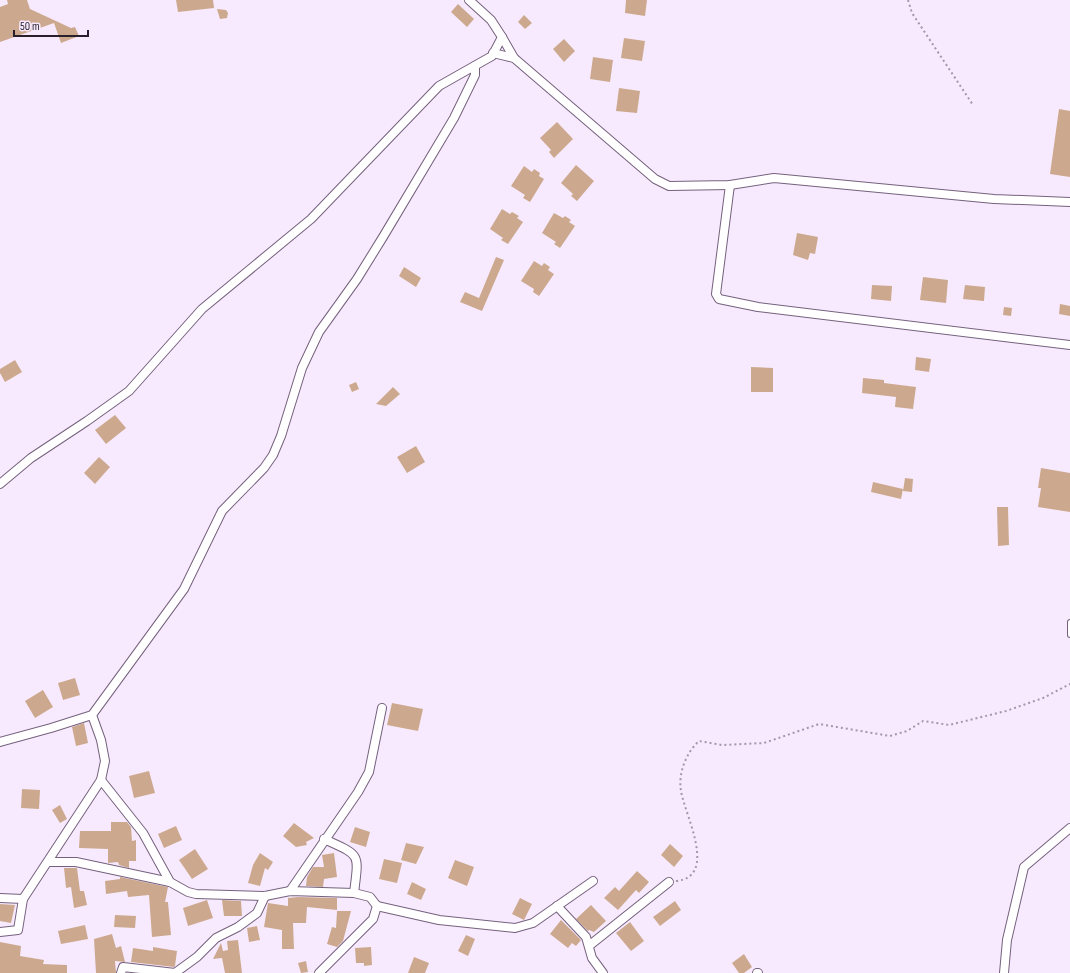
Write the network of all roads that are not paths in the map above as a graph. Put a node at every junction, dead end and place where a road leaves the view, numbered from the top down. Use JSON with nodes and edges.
{"nodes":[{"id":1,"x":469,"y":0,"type":"edge"},
{"id":2,"x":502,"y":37,"type":"junction"},
{"id":3,"x":493,"y":53,"type":"junction"},
{"id":4,"x":514,"y":58,"type":"junction"},
{"id":5,"x":475,"y":66,"type":"junction"},
{"id":6,"x":730,"y":185,"type":"junction"},
{"id":7,"x":1070,"y":202,"type":"edge"},
{"id":8,"x":1070,"y":345,"type":"edge"},
{"id":9,"x":0,"y":484,"type":"edge"},
{"id":10,"x":1070,"y":622,"type":"edge"},
{"id":11,"x":1070,"y":635,"type":"edge"},
{"id":12,"x":382,"y":708,"type":"dead end"},
{"id":13,"x":92,"y":715,"type":"junction"},
{"id":14,"x":0,"y":742,"type":"edge"},
{"id":15,"x":101,"y":780,"type":"junction"},
{"id":16,"x":1070,"y":828,"type":"edge"},
{"id":17,"x":324,"y":839,"type":"junction"},
{"id":18,"x":48,"y":862,"type":"junction"},
{"id":19,"x":593,"y":880,"type":"dead end"},
{"id":20,"x":170,"y":882,"type":"junction"},
{"id":21,"x":669,"y":882,"type":"road end"},
{"id":22,"x":290,"y":891,"type":"junction"},
{"id":23,"x":354,"y":893,"type":"junction"},
{"id":24,"x":265,"y":896,"type":"junction"},
{"id":25,"x":0,"y":898,"type":"edge"},
{"id":26,"x":23,"y":899,"type":"junction"},
{"id":27,"x":377,"y":906,"type":"junction"},
{"id":28,"x":557,"y":906,"type":"junction"},
{"id":29,"x":0,"y":932,"type":"edge"},
{"id":30,"x":590,"y":945,"type":"junction"},
{"id":31,"x":121,"y":973,"type":"edge"},
{"id":32,"x":175,"y":973,"type":"edge"},
{"id":33,"x":320,"y":973,"type":"edge"},
{"id":34,"x":603,"y":973,"type":"edge"},
{"id":35,"x":1004,"y":973,"type":"edge"}],
"edges":[{"from":1,"to":2,"type":"street"},
{"from":2,"to":3,"type":"street"},
{"from":2,"to":4,"type":"street"},
{"from":3,"to":4,"type":"street"},
{"from":3,"to":5,"type":"street"},
{"from":4,"to":6,"type":"street"},
{"from":5,"to":9,"type":"street"},
{"from":5,"to":13,"type":"street"},
{"from":6,"to":7,"type":"street"},
{"from":6,"to":8,"type":"street"},
{"from":10,"to":11,"type":"lane"},
{"from":12,"to":17,"type":"street"},
{"from":13,"to":14,"type":"street"},
{"from":13,"to":15,"type":"street"},
{"from":15,"to":18,"type":"street"},
{"from":15,"to":20,"type":"street"},
{"from":16,"to":35,"type":"street"},
{"from":17,"to":22,"type":"street"},
{"from":17,"to":23,"type":"street"},
{"from":18,"to":20,"type":"street"},
{"from":18,"to":26,"type":"street"},
{"from":19,"to":28,"type":"street"},
{"from":20,"to":24,"type":"street"},
{"from":21,"to":30,"type":"street"},
{"from":22,"to":23,"type":"street"},
{"from":22,"to":24,"type":"street"},
{"from":23,"to":27,"type":"street"},
{"from":24,"to":32,"type":"street"},
{"from":25,"to":26,"type":"street"},
{"from":26,"to":29,"type":"street"},
{"from":27,"to":28,"type":"street"},
{"from":27,"to":33,"type":"street"},
{"from":28,"to":30,"type":"street"},
{"from":30,"to":34,"type":"street"},
{"from":31,"to":32,"type":"street"}]}
